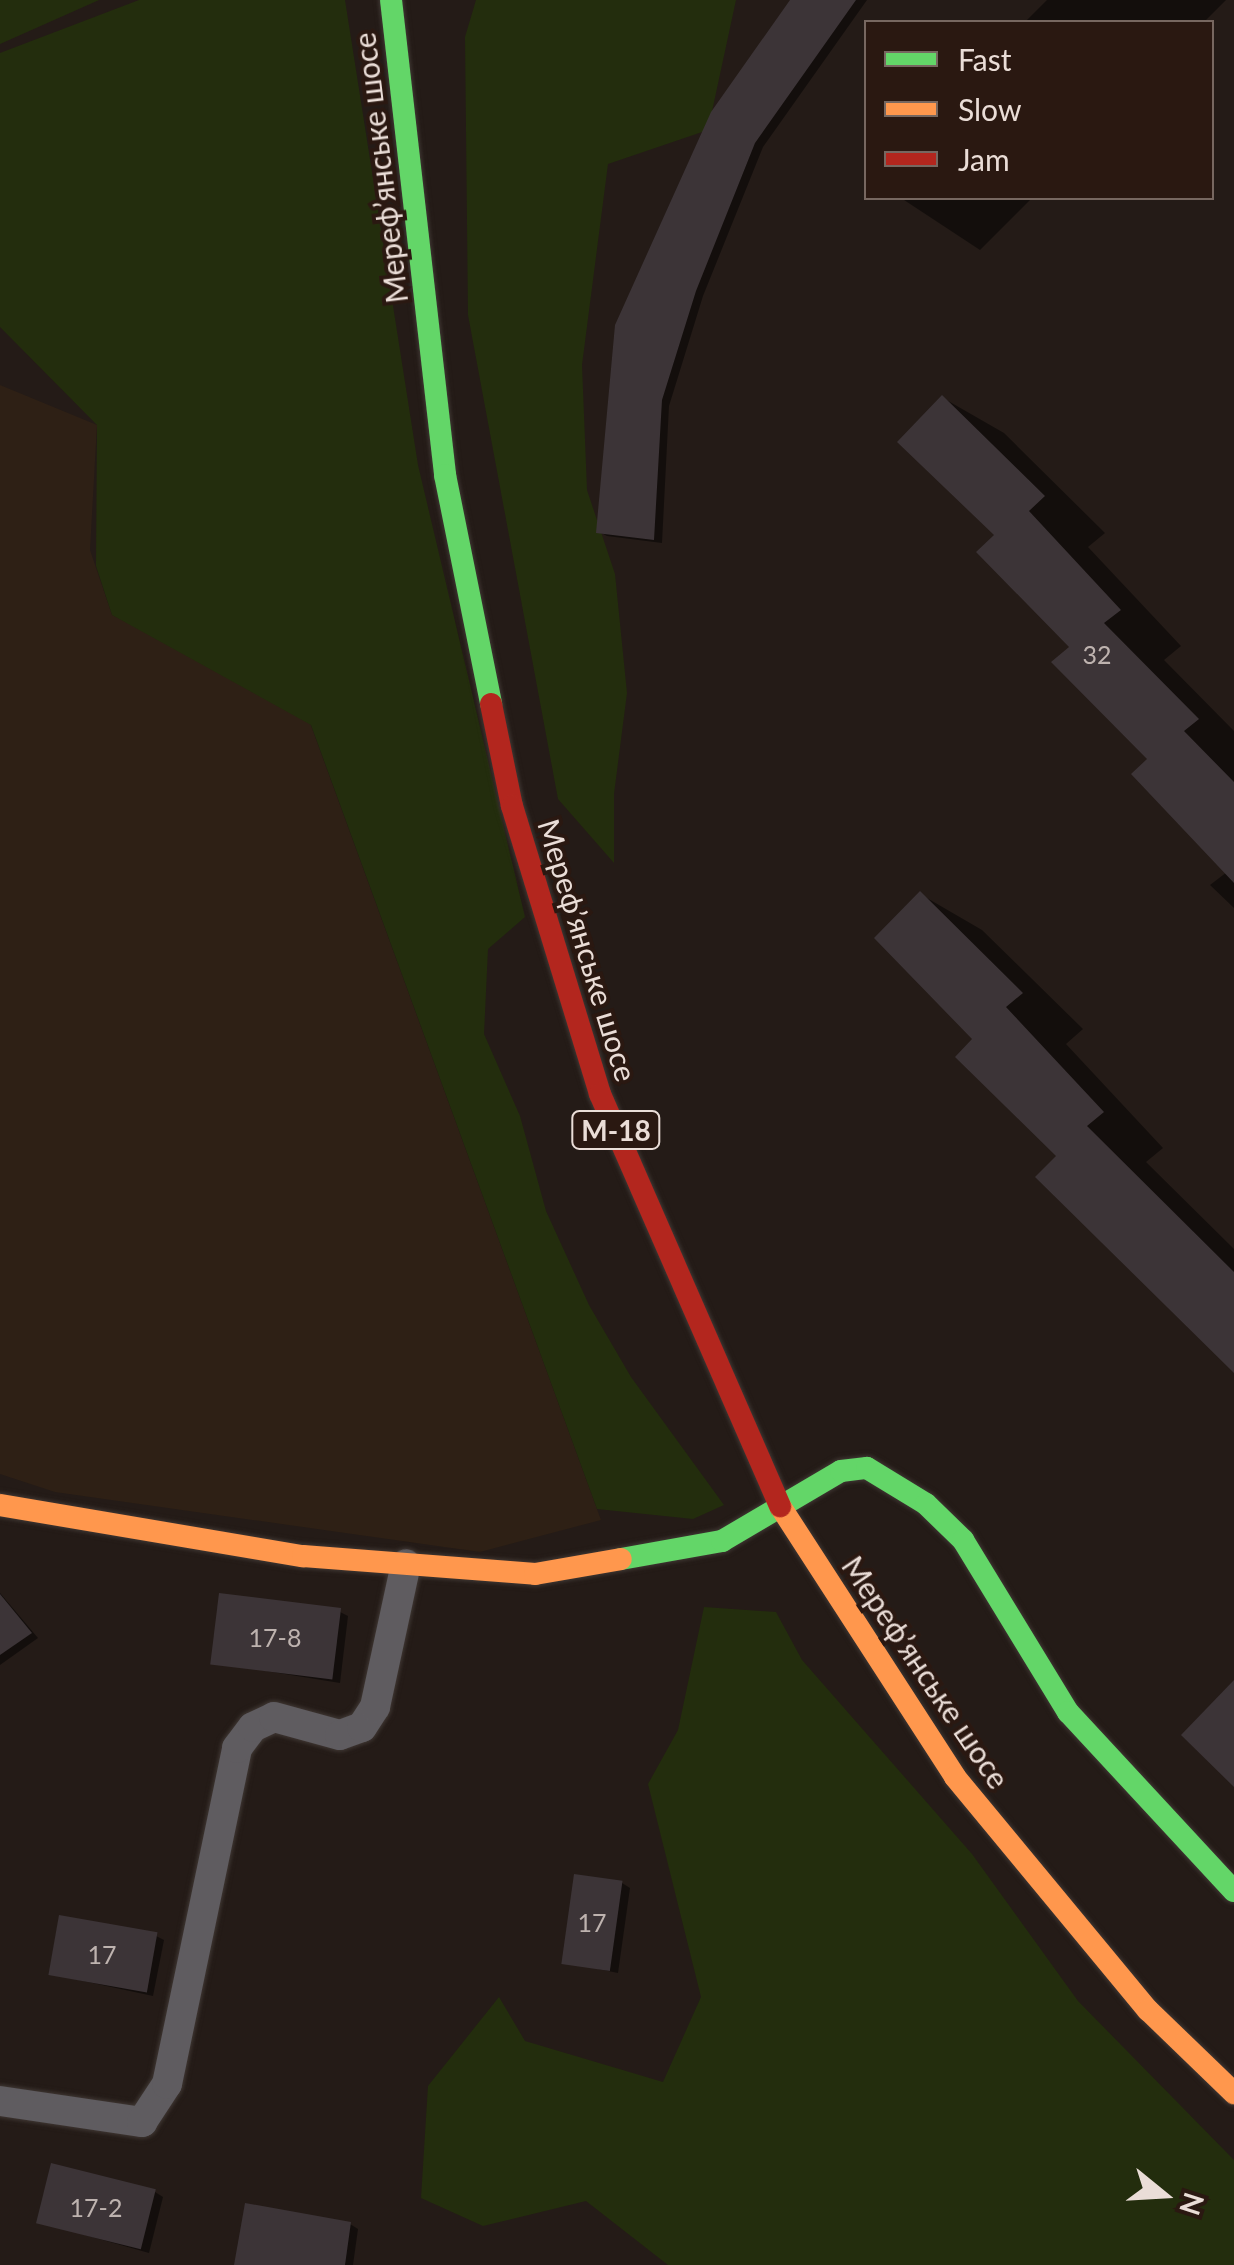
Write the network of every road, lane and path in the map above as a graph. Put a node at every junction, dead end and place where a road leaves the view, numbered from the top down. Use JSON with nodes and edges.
{"nodes":[{"id":1,"x":391,"y":0,"type":"edge"},
{"id":2,"x":779,"y":1504,"type":"junction"},
{"id":3,"x":0,"y":1505,"type":"edge"},
{"id":4,"x":406,"y":1564,"type":"junction"},
{"id":5,"x":1234,"y":1891,"type":"edge"},
{"id":6,"x":1234,"y":2094,"type":"edge"},
{"id":7,"x":0,"y":2101,"type":"edge"}],
"edges":[{"from":1,"to":2,"type":"main road","name":"Мереф’янське шосе","number":"М-18"},
{"from":2,"to":4,"type":"main road"},
{"from":2,"to":5,"type":"main road"},
{"from":2,"to":6,"type":"main road","name":"Мереф’янське шосе","number":"М-18"},
{"from":3,"to":4,"type":"main road"},
{"from":4,"to":7,"type":"street"}]}
